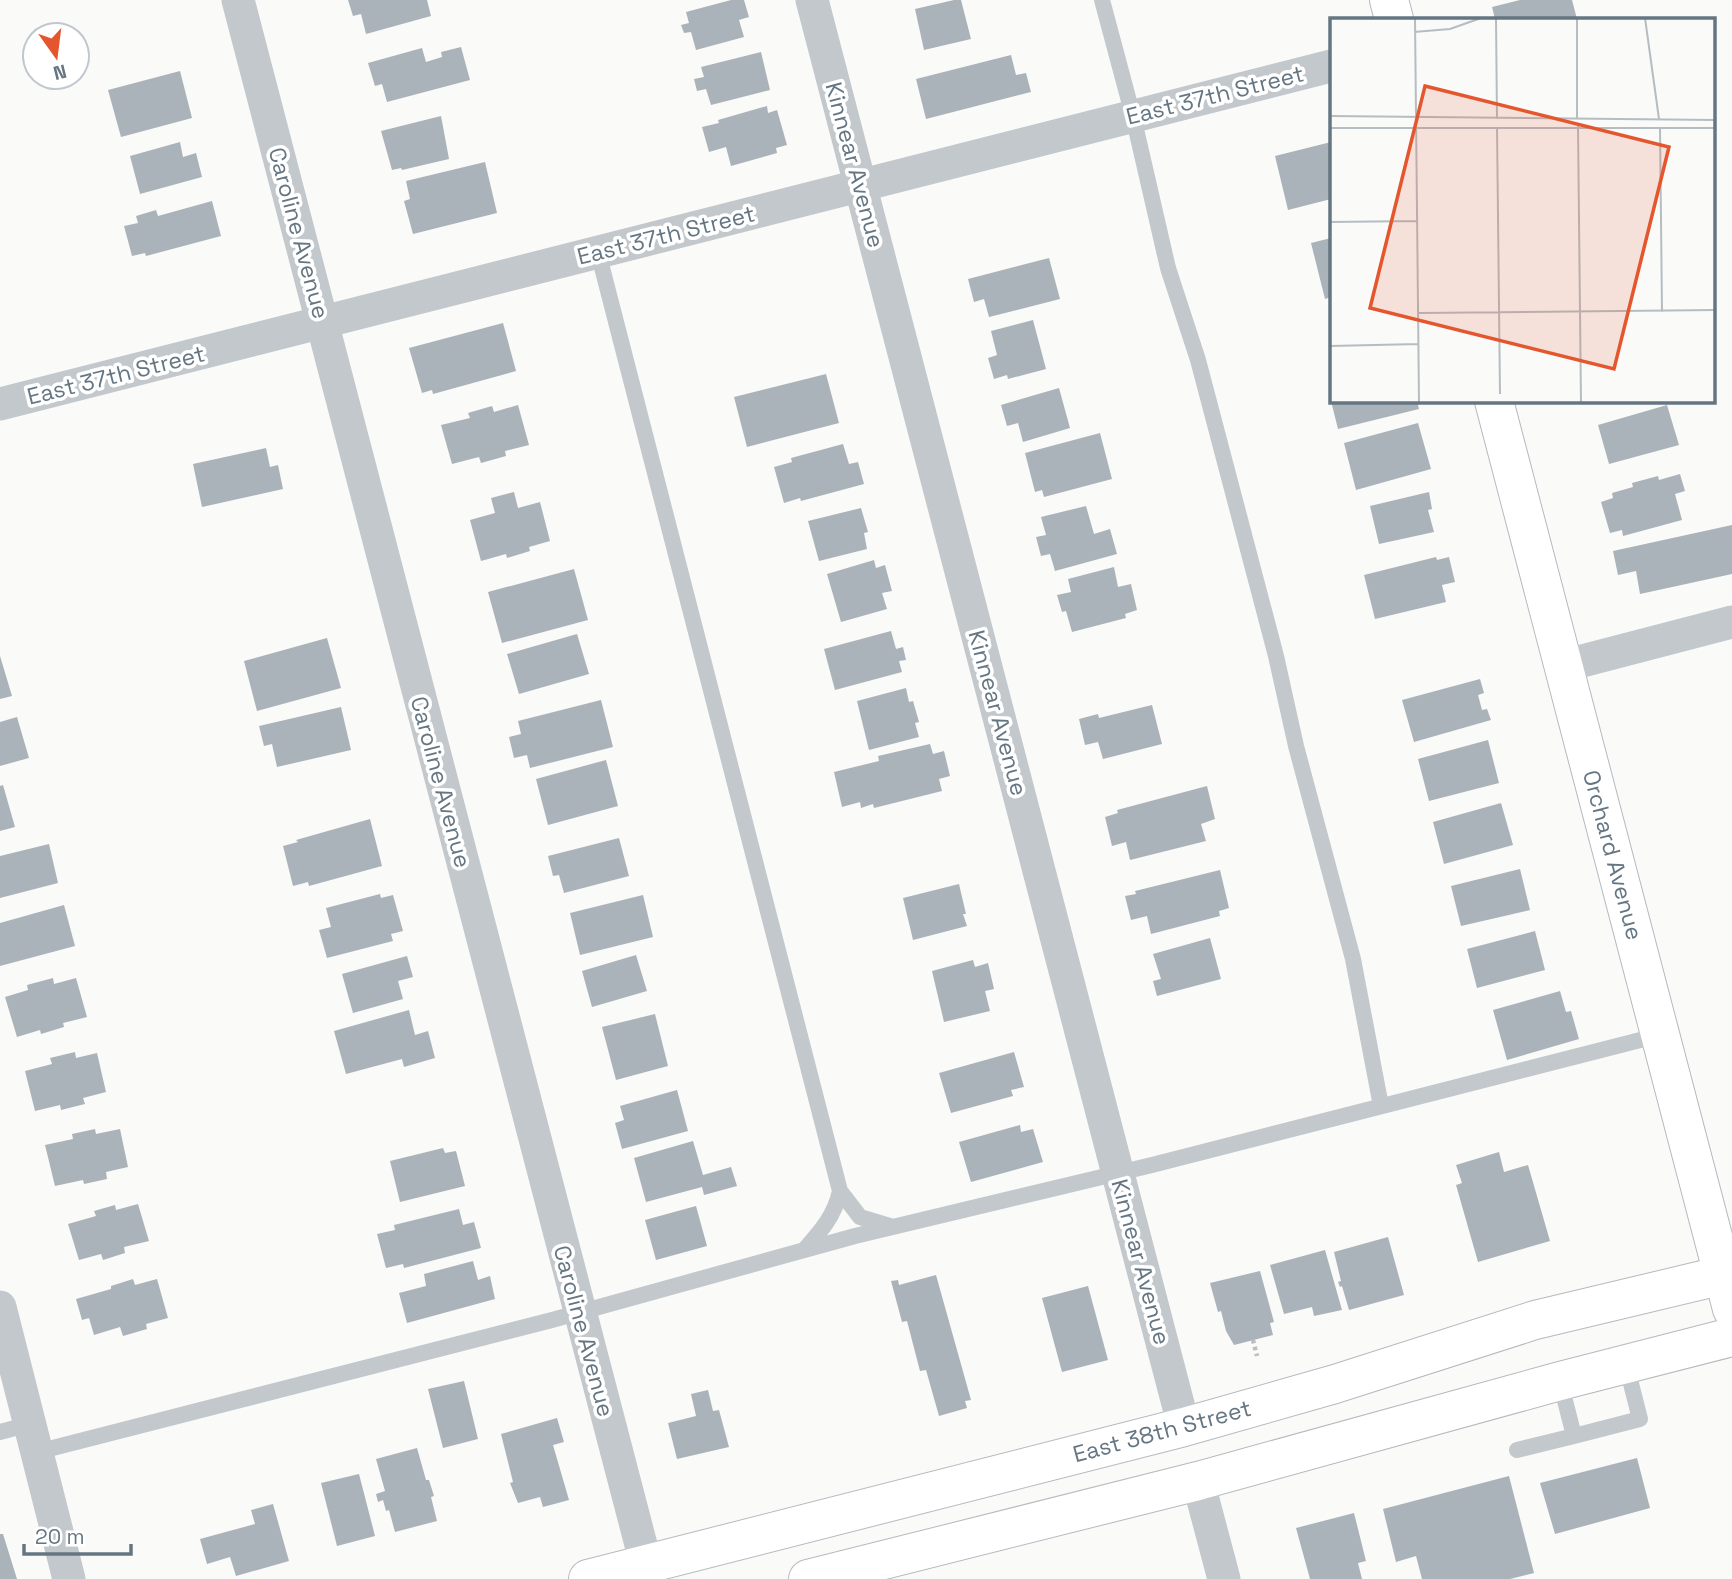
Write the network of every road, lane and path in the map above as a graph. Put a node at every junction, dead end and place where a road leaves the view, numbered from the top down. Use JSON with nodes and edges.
{"nodes":[{"id":1,"x":238,"y":0,"type":"edge"},
{"id":2,"x":812,"y":0,"type":"edge"},
{"id":3,"x":1102,"y":0,"type":"edge"},
{"id":4,"x":1388,"y":0,"type":"edge"},
{"id":5,"x":1394,"y":18,"type":"edge"},
{"id":6,"x":1330,"y":66,"type":"edge"},
{"id":7,"x":1133,"y":116,"type":"junction"},
{"id":8,"x":861,"y":186,"type":"junction"},
{"id":9,"x":598,"y":252,"type":"junction"},
{"id":10,"x":322,"y":322,"type":"junction"},
{"id":11,"x":1494,"y":402,"type":"edge"},
{"id":12,"x":0,"y":404,"type":"edge"},
{"id":13,"x":1732,"y":622,"type":"edge"},
{"id":14,"x":1563,"y":666,"type":"junction"},
{"id":15,"x":1660,"y":1035,"type":"junction"},
{"id":16,"x":1381,"y":1106,"type":"junction"},
{"id":17,"x":1118,"y":1173,"type":"junction"},
{"id":18,"x":840,"y":1191,"type":"junction"},
{"id":19,"x":894,"y":1227,"type":"junction"},
{"id":20,"x":805,"y":1250,"type":"junction"},
{"id":21,"x":1729,"y":1285,"type":"edge"},
{"id":22,"x":0,"y":1307,"type":"edge"},
{"id":23,"x":579,"y":1312,"type":"junction"},
{"id":24,"x":1732,"y":1338,"type":"edge"},
{"id":25,"x":1253,"y":1340,"type":"dead end"},
{"id":26,"x":1257,"y":1356,"type":"dead end"},
{"id":27,"x":1626,"y":1364,"type":"junction"},
{"id":28,"x":1560,"y":1381,"type":"junction"},
{"id":29,"x":1184,"y":1427,"type":"junction"},
{"id":30,"x":22,"y":1436,"type":"edge"},
{"id":31,"x":1574,"y":1436,"type":"junction"},
{"id":32,"x":1517,"y":1450,"type":"dead end"},
{"id":33,"x":1198,"y":1481,"type":"junction"},
{"id":34,"x":646,"y":1564,"type":"junction"},
{"id":35,"x":69,"y":1579,"type":"edge"},
{"id":36,"x":588,"y":1579,"type":"edge"},
{"id":37,"x":808,"y":1579,"type":"edge"},
{"id":38,"x":1224,"y":1579,"type":"edge"}],
"edges":[{"from":1,"to":10,"type":"street","name":"Caroline Avenue"},
{"from":2,"to":8,"type":"street","name":"Kinnear Avenue"},
{"from":3,"to":7,"type":"lane"},
{"from":4,"to":5,"type":"main road"},
{"from":6,"to":7,"type":"street","name":"East 37th Street"},
{"from":7,"to":8,"type":"street","name":"East 37th Street"},
{"from":7,"to":16,"type":"lane"},
{"from":8,"to":9,"type":"street","name":"East 37th Street"},
{"from":8,"to":17,"type":"street","name":"Kinnear Avenue"},
{"from":9,"to":10,"type":"street","name":"East 37th Street"},
{"from":9,"to":18,"type":"lane"},
{"from":10,"to":12,"type":"street","name":"East 37th Street"},
{"from":10,"to":23,"type":"street","name":"Caroline Avenue"},
{"from":11,"to":14,"type":"main road","name":"Orchard Avenue"},
{"from":13,"to":14,"type":"street"},
{"from":14,"to":15,"type":"main road","name":"Orchard Avenue"},
{"from":15,"to":16,"type":"lane"},
{"from":15,"to":21,"type":"main road","name":"Orchard Avenue"},
{"from":16,"to":17,"type":"lane"},
{"from":17,"to":19,"type":"lane"},
{"from":17,"to":29,"type":"street","name":"Kinnear Avenue"},
{"from":18,"to":19,"type":"lane"},
{"from":18,"to":20,"type":"lane"},
{"from":19,"to":20,"type":"lane"},
{"from":20,"to":23,"type":"lane"},
{"from":21,"to":29,"type":"main road","name":"East 38th Street"},
{"from":22,"to":30,"type":"street"},
{"from":23,"to":30,"type":"lane"},
{"from":23,"to":34,"type":"street","name":"Caroline Avenue"},
{"from":24,"to":27,"type":"main road"},
{"from":25,"to":26,"type":"path"},
{"from":27,"to":28,"type":"main road"},
{"from":27,"to":31,"type":"lane"},
{"from":28,"to":31,"type":"lane"},
{"from":28,"to":33,"type":"main road"},
{"from":29,"to":34,"type":"main road","name":"East 38th Street"},
{"from":30,"to":35,"type":"street"},
{"from":31,"to":32,"type":"lane"},
{"from":33,"to":37,"type":"main road"},
{"from":33,"to":38,"type":"street"},
{"from":34,"to":36,"type":"main road","name":"East 38th Street"}]}
